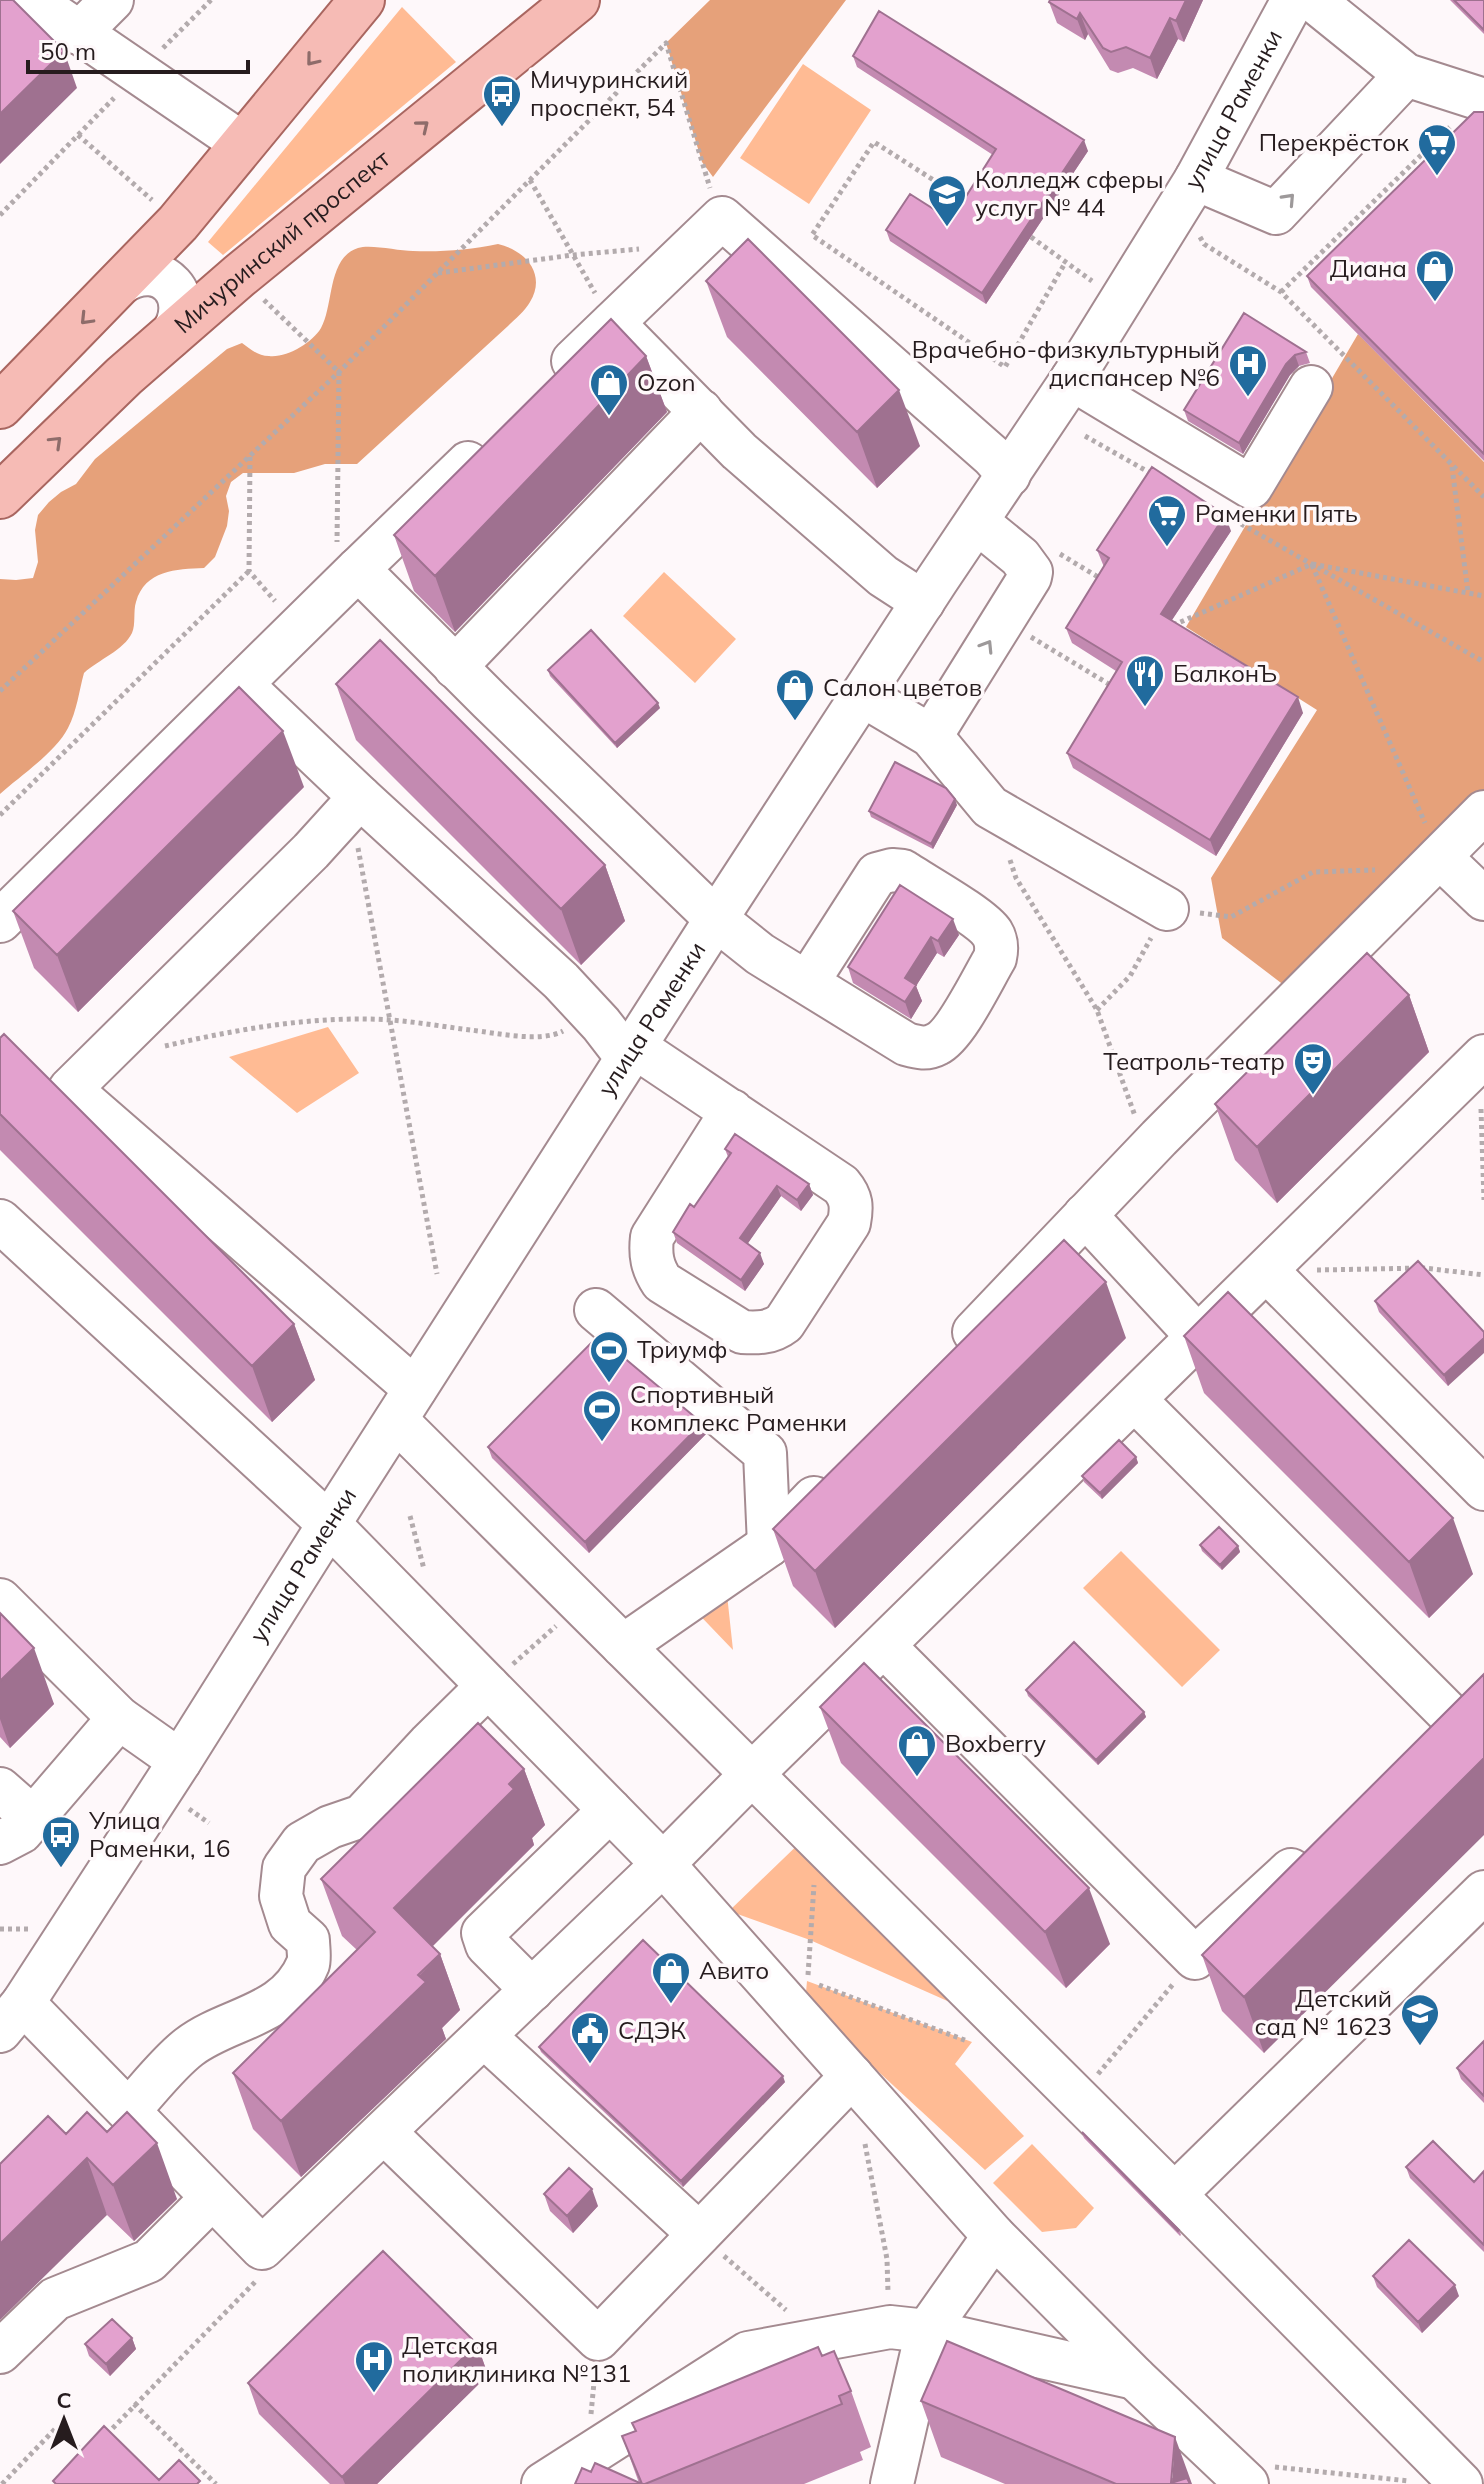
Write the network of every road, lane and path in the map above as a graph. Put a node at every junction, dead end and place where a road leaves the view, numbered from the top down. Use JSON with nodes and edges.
{"nodes":[{"id":1,"x":32,"y":0,"type":"edge"},
{"id":2,"x":112,"y":0,"type":"edge"},
{"id":3,"x":211,"y":0,"type":"edge"},
{"id":4,"x":362,"y":0,"type":"edge"},
{"id":5,"x":577,"y":0,"type":"edge"},
{"id":6,"x":1293,"y":0,"type":"edge"},
{"id":7,"x":1313,"y":0,"type":"edge"},
{"id":8,"x":79,"y":33,"type":"junction"},
{"id":9,"x":138,"y":74,"type":"junction"},
{"id":10,"x":1406,"y":75,"type":"junction"},
{"id":11,"x":1482,"y":99,"type":"edge"},
{"id":12,"x":78,"y":135,"type":"junction"},
{"id":13,"x":243,"y":144,"type":"junction"},
{"id":14,"x":530,"y":180,"type":"junction"},
{"id":15,"x":946,"y":188,"type":"dead end"},
{"id":16,"x":1189,"y":192,"type":"junction"},
{"id":17,"x":0,"y":215,"type":"edge"},
{"id":18,"x":178,"y":223,"type":"junction"},
{"id":19,"x":708,"y":232,"type":"junction"},
{"id":20,"x":1031,"y":237,"type":"edge"},
{"id":21,"x":573,"y":255,"type":"junction"},
{"id":22,"x":1065,"y":263,"type":"junction"},
{"id":23,"x":437,"y":273,"type":"junction"},
{"id":24,"x":239,"y":276,"type":"junction"},
{"id":25,"x":1095,"y":282,"type":"dead end"},
{"id":26,"x":121,"y":283,"type":"junction"},
{"id":27,"x":1281,"y":292,"type":"junction"},
{"id":28,"x":613,"y":323,"type":"junction"},
{"id":29,"x":170,"y":337,"type":"junction"},
{"id":30,"x":339,"y":372,"type":"junction"},
{"id":31,"x":1072,"y":379,"type":"junction"},
{"id":32,"x":546,"y":387,"type":"edge"},
{"id":33,"x":1311,"y":387,"type":"dead end"},
{"id":34,"x":0,"y":406,"type":"edge"},
{"id":35,"x":701,"y":411,"type":"junction"},
{"id":36,"x":1085,"y":436,"type":"dead end"},
{"id":37,"x":491,"y":441,"type":"edge"},
{"id":38,"x":250,"y":456,"type":"junction"},
{"id":39,"x":1452,"y":465,"type":"junction"},
{"id":40,"x":1009,"y":475,"type":"junction"},
{"id":41,"x":1165,"y":481,"type":"edge"},
{"id":42,"x":0,"y":496,"type":"edge"},
{"id":43,"x":1484,"y":497,"type":"edge"},
{"id":44,"x":1232,"y":519,"type":"dead end"},
{"id":45,"x":977,"y":522,"type":"junction"},
{"id":46,"x":1050,"y":548,"type":"dead end"},
{"id":47,"x":1312,"y":564,"type":"junction"},
{"id":48,"x":358,"y":569,"type":"junction"},
{"id":49,"x":249,"y":571,"type":"junction"},
{"id":50,"x":1113,"y":586,"type":"edge"},
{"id":51,"x":1468,"y":593,"type":"junction"},
{"id":52,"x":1484,"y":596,"type":"edge"},
{"id":53,"x":923,"y":602,"type":"junction"},
{"id":54,"x":1163,"y":617,"type":"edge"},
{"id":55,"x":301,"y":624,"type":"junction"},
{"id":56,"x":1484,"y":662,"type":"edge"},
{"id":57,"x":455,"y":667,"type":"junction"},
{"id":58,"x":241,"y":684,"type":"junction"},
{"id":59,"x":0,"y":691,"type":"edge"},
{"id":60,"x":862,"y":695,"type":"junction"},
{"id":61,"x":931,"y":736,"type":"junction"},
{"id":62,"x":356,"y":803,"type":"junction"},
{"id":63,"x":990,"y":807,"type":"junction"},
{"id":64,"x":1484,"y":812,"type":"edge"},
{"id":65,"x":0,"y":815,"type":"edge"},
{"id":66,"x":1434,"y":863,"type":"junction"},
{"id":67,"x":1484,"y":899,"type":"edge"},
{"id":68,"x":1167,"y":909,"type":"junction"},
{"id":69,"x":716,"y":919,"type":"junction"},
{"id":70,"x":0,"y":921,"type":"edge"},
{"id":71,"x":807,"y":983,"type":"junction"},
{"id":72,"x":1097,"y":1010,"type":"junction"},
{"id":73,"x":592,"y":1016,"type":"junction"},
{"id":74,"x":389,"y":1020,"type":"junction"},
{"id":75,"x":156,"y":1047,"type":"dead end"},
{"id":76,"x":631,"y":1053,"type":"junction"},
{"id":77,"x":1482,"y":1061,"type":"edge"},
{"id":78,"x":732,"y":1111,"type":"junction"},
{"id":79,"x":1135,"y":1116,"type":"dead end"},
{"id":80,"x":1484,"y":1200,"type":"edge"},
{"id":81,"x":1085,"y":1215,"type":"junction"},
{"id":82,"x":0,"y":1221,"type":"edge"},
{"id":83,"x":1267,"y":1271,"type":"junction"},
{"id":84,"x":437,"y":1274,"type":"dead end"},
{"id":85,"x":1484,"y":1275,"type":"edge"},
{"id":86,"x":596,"y":1310,"type":"dead end"},
{"id":87,"x":1198,"y":1337,"type":"junction"},
{"id":88,"x":944,"y":1363,"type":"edge"},
{"id":89,"x":1135,"y":1400,"type":"junction"},
{"id":90,"x":406,"y":1405,"type":"junction"},
{"id":91,"x":835,"y":1477,"type":"edge"},
{"id":92,"x":1484,"y":1489,"type":"edge"},
{"id":93,"x":329,"y":1524,"type":"junction"},
{"id":94,"x":769,"y":1545,"type":"junction"},
{"id":95,"x":0,"y":1600,"type":"edge"},
{"id":96,"x":581,"y":1604,"type":"junction"},
{"id":97,"x":623,"y":1646,"type":"junction"},
{"id":98,"x":884,"y":1646,"type":"junction"},
{"id":99,"x":488,"y":1686,"type":"junction"},
{"id":100,"x":1484,"y":1691,"type":"edge"},
{"id":101,"x":119,"y":1718,"type":"junction"},
{"id":102,"x":180,"y":1761,"type":"junction"},
{"id":103,"x":752,"y":1774,"type":"junction"},
{"id":104,"x":0,"y":1789,"type":"edge"},
{"id":105,"x":610,"y":1810,"type":"junction"},
{"id":106,"x":33,"y":1818,"type":"junction"},
{"id":107,"x":817,"y":1840,"type":"junction"},
{"id":108,"x":0,"y":1843,"type":"edge"},
{"id":109,"x":1319,"y":1844,"type":"edge"},
{"id":110,"x":663,"y":1864,"type":"junction"},
{"id":111,"x":1484,"y":1892,"type":"edge"},
{"id":112,"x":0,"y":1929,"type":"edge"},
{"id":113,"x":31,"y":1929,"type":"dead end"},
{"id":114,"x":747,"y":1958,"type":"junction"},
{"id":115,"x":1195,"y":1958,"type":"junction"},
{"id":116,"x":807,"y":1981,"type":"junction"},
{"id":117,"x":532,"y":1990,"type":"junction"},
{"id":118,"x":12,"y":2017,"type":"edge"},
{"id":119,"x":484,"y":2036,"type":"junction"},
{"id":120,"x":972,"y":2042,"type":"dead end"},
{"id":121,"x":852,"y":2076,"type":"junction"},
{"id":122,"x":1078,"y":2098,"type":"junction"},
{"id":123,"x":129,"y":2110,"type":"junction"},
{"id":124,"x":384,"y":2132,"type":"junction"},
{"id":125,"x":864,"y":2137,"type":"dead end"},
{"id":126,"x":1174,"y":2195,"type":"junction"},
{"id":127,"x":212,"y":2198,"type":"junction"},
{"id":128,"x":699,"y":2234,"type":"junction"},
{"id":129,"x":994,"y":2236,"type":"junction"},
{"id":130,"x":262,"y":2248,"type":"junction"},
{"id":131,"x":908,"y":2329,"type":"junction"},
{"id":132,"x":598,"y":2339,"type":"junction"},
{"id":133,"x":820,"y":2339,"type":"junction"},
{"id":134,"x":0,"y":2352,"type":"edge"},
{"id":135,"x":1135,"y":2378,"type":"junction"},
{"id":136,"x":134,"y":2404,"type":"junction"},
{"id":137,"x":106,"y":2435,"type":"edge"},
{"id":138,"x":97,"y":2445,"type":"edge"},
{"id":139,"x":587,"y":2456,"type":"junction"},
{"id":140,"x":1484,"y":2467,"type":"edge"},
{"id":141,"x":1235,"y":2473,"type":"edge"},
{"id":142,"x":1450,"y":2483,"type":"edge"},
{"id":143,"x":2,"y":2484,"type":"edge"},
{"id":144,"x":216,"y":2484,"type":"edge"},
{"id":145,"x":543,"y":2484,"type":"edge"},
{"id":146,"x":892,"y":2484,"type":"edge"}],
"edges":[{"from":1,"to":8,"type":"street"},
{"from":2,"to":8,"type":"street"},
{"from":3,"to":9,"type":"path"},
{"from":4,"to":13,"type":"main road","one_way":true},
{"from":24,"to":5,"type":"main road","name":"Мичуринский проспект","one_way":true},
{"from":6,"to":16,"type":"street","name":"улица Раменки"},
{"from":7,"to":10,"type":"street"},
{"from":8,"to":9,"type":"street"},
{"from":9,"to":12,"type":"path"},
{"from":9,"to":13,"type":"street"},
{"from":10,"to":11,"type":"street"},
{"from":16,"to":10,"type":"street","one_way":true},
{"from":11,"to":27,"type":"path"},
{"from":12,"to":17,"type":"path"},
{"from":12,"to":18,"type":"path"},
{"from":13,"to":18,"type":"main road"},
{"from":14,"to":19,"type":"path"},
{"from":14,"to":21,"type":"path"},
{"from":14,"to":23,"type":"path"},
{"from":15,"to":22,"type":"path"},
{"from":16,"to":27,"type":"path"},
{"from":16,"to":31,"type":"street","name":"улица Раменки"},
{"from":18,"to":26,"type":"main road"},
{"from":19,"to":21,"type":"path"},
{"from":19,"to":28,"type":"street"},
{"from":19,"to":40,"type":"street"},
{"from":20,"to":22,"type":"path"},
{"from":21,"to":23,"type":"path"},
{"from":21,"to":28,"type":"path"},
{"from":22,"to":25,"type":"path"},
{"from":23,"to":30,"type":"path"},
{"from":24,"to":29,"type":"main road","name":"Мичуринский проспект"},
{"from":24,"to":30,"type":"path"},
{"from":26,"to":29,"type":"street"},
{"from":26,"to":34,"type":"main road","one_way":true},
{"from":27,"to":39,"type":"path"},
{"from":28,"to":32,"type":"street"},
{"from":28,"to":35,"type":"street"},
{"from":42,"to":29,"type":"main road","name":"Мичуринский проспект","one_way":true},
{"from":30,"to":38,"type":"path"},
{"from":30,"to":48,"type":"path"},
{"from":31,"to":33,"type":"street"},
{"from":31,"to":40,"type":"street","name":"улица Раменки"},
{"from":35,"to":53,"type":"street"},
{"from":35,"to":57,"type":"street"},
{"from":36,"to":41,"type":"path"},
{"from":37,"to":48,"type":"street"},
{"from":38,"to":49,"type":"path"},
{"from":38,"to":59,"type":"path"},
{"from":39,"to":43,"type":"path"},
{"from":39,"to":51,"type":"path"},
{"from":40,"to":45,"type":"street","name":"улица Раменки"},
{"from":44,"to":47,"type":"path"},
{"from":45,"to":53,"type":"street","name":"улица Раменки"},
{"from":61,"to":45,"type":"street","one_way":true},
{"from":46,"to":50,"type":"path"},
{"from":47,"to":51,"type":"path"},
{"from":47,"to":54,"type":"path"},
{"from":47,"to":56,"type":"path"},
{"from":47,"to":66,"type":"path"},
{"from":48,"to":55,"type":"street"},
{"from":48,"to":57,"type":"street"},
{"from":49,"to":55,"type":"path"},
{"from":49,"to":65,"type":"path"},
{"from":51,"to":52,"type":"path"},
{"from":53,"to":60,"type":"street","name":"улица Раменки"},
{"from":55,"to":58,"type":"street"},
{"from":57,"to":69,"type":"street"},
{"from":58,"to":62,"type":"street"},
{"from":58,"to":70,"type":"street"},
{"from":60,"to":61,"type":"street"},
{"from":60,"to":69,"type":"street","name":"улица Раменки"},
{"from":61,"to":63,"type":"street"},
{"from":62,"to":73,"type":"street"},
{"from":62,"to":74,"type":"path"},
{"from":62,"to":90,"type":"street"},
{"from":63,"to":68,"type":"street"},
{"from":63,"to":72,"type":"path"},
{"from":64,"to":66,"type":"street"},
{"from":66,"to":67,"type":"street"},
{"from":66,"to":68,"type":"path"},
{"from":66,"to":81,"type":"street"},
{"from":68,"to":72,"type":"path"},
{"from":69,"to":71,"type":"street"},
{"from":69,"to":76,"type":"street","name":"улица Раменки"},
{"from":71,"to":71,"type":"street"},
{"from":72,"to":79,"type":"path"},
{"from":73,"to":74,"type":"path"},
{"from":73,"to":76,"type":"street"},
{"from":74,"to":75,"type":"path"},
{"from":74,"to":84,"type":"path"},
{"from":76,"to":78,"type":"street"},
{"from":76,"to":90,"type":"street","name":"улица Раменки"},
{"from":77,"to":80,"type":"path"},
{"from":77,"to":83,"type":"street"},
{"from":78,"to":78,"type":"street"},
{"from":81,"to":87,"type":"street"},
{"from":81,"to":88,"type":"street"},
{"from":82,"to":93,"type":"street"},
{"from":83,"to":85,"type":"path"},
{"from":83,"to":87,"type":"street"},
{"from":83,"to":92,"type":"street"},
{"from":86,"to":94,"type":"street"},
{"from":87,"to":89,"type":"street"},
{"from":89,"to":98,"type":"street"},
{"from":89,"to":100,"type":"street"},
{"from":90,"to":93,"type":"street","name":"улица Раменки"},
{"from":90,"to":96,"type":"street"},
{"from":91,"to":94,"type":"street"},
{"from":93,"to":99,"type":"street"},
{"from":93,"to":102,"type":"street","name":"улица Раменки"},
{"from":94,"to":97,"type":"street"},
{"from":95,"to":101,"type":"street"},
{"from":96,"to":97,"type":"street"},
{"from":96,"to":99,"type":"path"},
{"from":97,"to":103,"type":"street"},
{"from":98,"to":103,"type":"street"},
{"from":98,"to":115,"type":"street"},
{"from":99,"to":105,"type":"street"},
{"from":99,"to":123,"type":"street"},
{"from":101,"to":102,"type":"street"},
{"from":101,"to":106,"type":"street"},
{"from":102,"to":118,"type":"street","name":"улица Раменки"},
{"from":103,"to":107,"type":"street"},
{"from":103,"to":110,"type":"street"},
{"from":104,"to":106,"type":"street"},
{"from":105,"to":110,"type":"street"},
{"from":105,"to":117,"type":"street"},
{"from":106,"to":108,"type":"street"},
{"from":107,"to":116,"type":"path"},
{"from":107,"to":122,"type":"street"},
{"from":109,"to":115,"type":"street"},
{"from":110,"to":114,"type":"street"},
{"from":110,"to":117,"type":"street"},
{"from":111,"to":126,"type":"street"},
{"from":112,"to":113,"type":"path"},
{"from":114,"to":116,"type":"path"},
{"from":114,"to":121,"type":"street"},
{"from":115,"to":122,"type":"path"},
{"from":116,"to":120,"type":"path"},
{"from":117,"to":119,"type":"street"},
{"from":118,"to":123,"type":"street"},
{"from":119,"to":124,"type":"street"},
{"from":119,"to":128,"type":"street"},
{"from":121,"to":128,"type":"street"},
{"from":121,"to":129,"type":"street"},
{"from":122,"to":126,"type":"street"},
{"from":123,"to":127,"type":"street"},
{"from":124,"to":130,"type":"street"},
{"from":124,"to":132,"type":"street"},
{"from":125,"to":131,"type":"path"},
{"from":126,"to":142,"type":"street"},
{"from":127,"to":130,"type":"street"},
{"from":127,"to":134,"type":"street"},
{"from":128,"to":132,"type":"street"},
{"from":128,"to":133,"type":"path"},
{"from":129,"to":131,"type":"street"},
{"from":129,"to":135,"type":"street"},
{"from":130,"to":136,"type":"path"},
{"from":131,"to":133,"type":"street"},
{"from":131,"to":135,"type":"street"},
{"from":131,"to":146,"type":"street"},
{"from":132,"to":139,"type":"path"},
{"from":133,"to":139,"type":"street"},
{"from":135,"to":141,"type":"street"},
{"from":136,"to":137,"type":"path"},
{"from":136,"to":144,"type":"path"},
{"from":138,"to":143,"type":"path"},
{"from":139,"to":145,"type":"street"},
{"from":140,"to":142,"type":"street"},
{"from":141,"to":142,"type":"path"}]}
